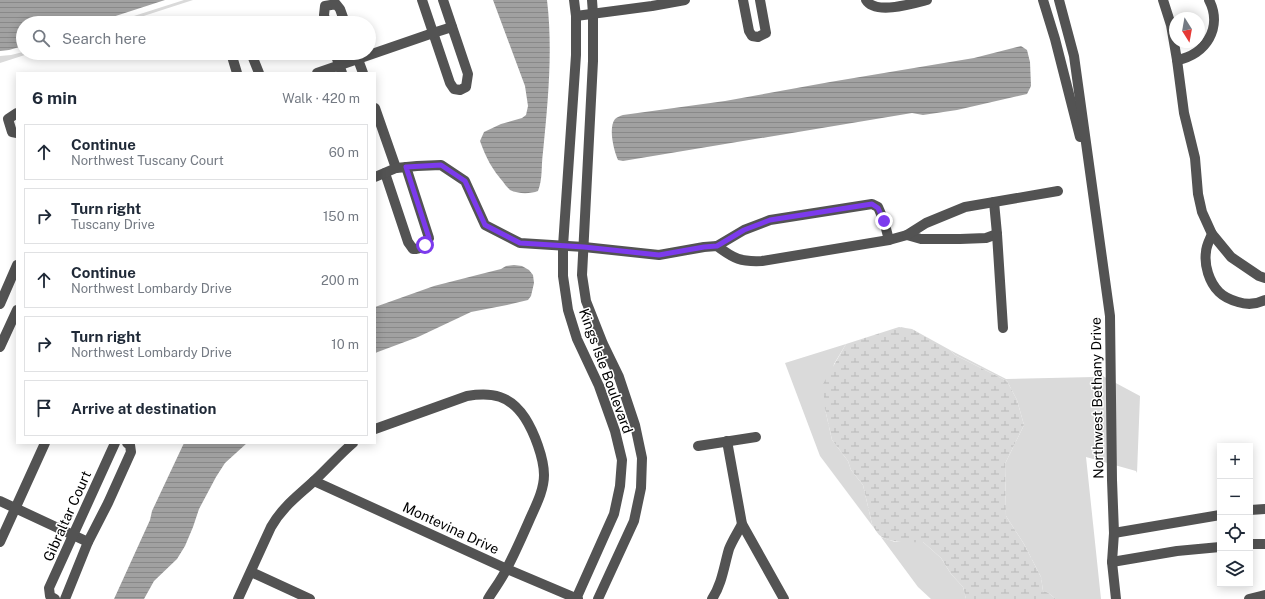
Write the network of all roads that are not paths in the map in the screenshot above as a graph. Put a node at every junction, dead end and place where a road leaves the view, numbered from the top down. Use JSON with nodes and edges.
{"nodes":[{"id":1,"x":422,"y":0,"type":"edge"},
{"id":2,"x":443,"y":0,"type":"edge"},
{"id":3,"x":574,"y":0,"type":"edge"},
{"id":4,"x":592,"y":0,"type":"edge"},
{"id":5,"x":685,"y":0,"type":"edge"},
{"id":6,"x":743,"y":0,"type":"edge"},
{"id":7,"x":760,"y":0,"type":"edge"},
{"id":8,"x":866,"y":0,"type":"edge"},
{"id":9,"x":927,"y":0,"type":"edge"},
{"id":10,"x":1043,"y":0,"type":"edge"},
{"id":11,"x":1059,"y":0,"type":"edge"},
{"id":12,"x":1163,"y":0,"type":"edge"},
{"id":13,"x":1209,"y":0,"type":"edge"},
{"id":14,"x":593,"y":14,"type":"junction"},
{"id":15,"x":324,"y":16,"type":"edge"},
{"id":16,"x":342,"y":16,"type":"edge"},
{"id":17,"x":576,"y":16,"type":"junction"},
{"id":18,"x":452,"y":27,"type":"junction"},
{"id":19,"x":433,"y":33,"type":"junction"},
{"id":20,"x":376,"y":50,"type":"edge"},
{"id":21,"x":234,"y":60,"type":"edge"},
{"id":22,"x":254,"y":60,"type":"edge"},
{"id":23,"x":352,"y":60,"type":"edge"},
{"id":24,"x":358,"y":60,"type":"edge"},
{"id":25,"x":1177,"y":60,"type":"junction"},
{"id":26,"x":340,"y":69,"type":"edge"},
{"id":27,"x":237,"y":72,"type":"edge"},
{"id":28,"x":259,"y":72,"type":"edge"},
{"id":29,"x":323,"y":72,"type":"edge"},
{"id":30,"x":363,"y":72,"type":"edge"},
{"id":31,"x":376,"y":110,"type":"edge"},
{"id":32,"x":16,"y":114,"type":"edge"},
{"id":33,"x":16,"y":132,"type":"edge"},
{"id":34,"x":401,"y":168,"type":"junction"},
{"id":35,"x":378,"y":174,"type":"edge"},
{"id":36,"x":1058,"y":191,"type":"dead end"},
{"id":37,"x":1093,"y":197,"type":"junction"},
{"id":38,"x":994,"y":202,"type":"junction"},
{"id":39,"x":997,"y":234,"type":"junction"},
{"id":40,"x":1212,"y":234,"type":"junction"},
{"id":41,"x":907,"y":235,"type":"junction"},
{"id":42,"x":889,"y":240,"type":"junction"},
{"id":43,"x":563,"y":246,"type":"junction"},
{"id":44,"x":717,"y":246,"type":"junction"},
{"id":45,"x":584,"y":247,"type":"junction"},
{"id":46,"x":16,"y":267,"type":"edge"},
{"id":47,"x":1265,"y":278,"type":"edge"},
{"id":48,"x":1265,"y":300,"type":"edge"},
{"id":49,"x":0,"y":304,"type":"edge"},
{"id":50,"x":16,"y":312,"type":"edge"},
{"id":51,"x":1003,"y":328,"type":"dead end"},
{"id":52,"x":0,"y":348,"type":"edge"},
{"id":53,"x":376,"y":428,"type":"edge"},
{"id":54,"x":756,"y":437,"type":"dead end"},
{"id":55,"x":727,"y":441,"type":"junction"},
{"id":56,"x":45,"y":444,"type":"edge"},
{"id":57,"x":115,"y":444,"type":"edge"},
{"id":58,"x":128,"y":444,"type":"edge"},
{"id":59,"x":352,"y":444,"type":"edge"},
{"id":60,"x":698,"y":446,"type":"dead end"},
{"id":61,"x":314,"y":481,"type":"junction"},
{"id":62,"x":0,"y":501,"type":"edge"},
{"id":63,"x":15,"y":507,"type":"junction"},
{"id":64,"x":1265,"y":509,"type":"edge"},
{"id":65,"x":1253,"y":510,"type":"edge"},
{"id":66,"x":1217,"y":515,"type":"edge"},
{"id":67,"x":742,"y":524,"type":"junction"},
{"id":68,"x":1114,"y":532,"type":"junction"},
{"id":69,"x":73,"y":535,"type":"junction"},
{"id":70,"x":0,"y":542,"type":"edge"},
{"id":71,"x":88,"y":542,"type":"junction"},
{"id":72,"x":1217,"y":547,"type":"edge"},
{"id":73,"x":1112,"y":562,"type":"junction"},
{"id":74,"x":507,"y":569,"type":"junction"},
{"id":75,"x":251,"y":572,"type":"junction"},
{"id":76,"x":1265,"y":595,"type":"edge"},
{"id":77,"x":55,"y":599,"type":"edge"},
{"id":78,"x":65,"y":599,"type":"edge"},
{"id":79,"x":238,"y":599,"type":"edge"},
{"id":80,"x":310,"y":599,"type":"edge"},
{"id":81,"x":488,"y":599,"type":"edge"},
{"id":82,"x":577,"y":599,"type":"edge"},
{"id":83,"x":598,"y":599,"type":"edge"},
{"id":84,"x":712,"y":599,"type":"edge"},
{"id":85,"x":784,"y":599,"type":"edge"},
{"id":86,"x":1116,"y":599,"type":"edge"},
{"id":87,"x":1250,"y":599,"type":"edge"}],
"edges":[{"from":1,"to":19,"type":"street"},
{"from":2,"to":18,"type":"street"},
{"from":3,"to":17,"type":"street","name":"Kings Isle Boulevard"},
{"from":4,"to":14,"type":"street","name":"Kings Isle Boulevard"},
{"from":5,"to":14,"type":"street"},
{"from":6,"to":7,"type":"street"},
{"from":8,"to":9,"type":"street"},
{"from":10,"to":37,"type":"street","name":"Northwest Bethany Drive"},
{"from":11,"to":37,"type":"street","name":"Northwest Bethany Drive"},
{"from":12,"to":25,"type":"street"},
{"from":13,"to":25,"type":"street"},
{"from":14,"to":17,"type":"street"},
{"from":14,"to":45,"type":"street","name":"Kings Isle Boulevard"},
{"from":15,"to":16,"type":"street"},
{"from":17,"to":43,"type":"street","name":"Kings Isle Boulevard"},
{"from":18,"to":19,"type":"street"},
{"from":18,"to":19,"type":"street"},
{"from":19,"to":20,"type":"street"},
{"from":21,"to":27,"type":"street"},
{"from":22,"to":28,"type":"street"},
{"from":23,"to":26,"type":"street"},
{"from":24,"to":30,"type":"street"},
{"from":25,"to":40,"type":"street"},
{"from":26,"to":29,"type":"street"},
{"from":31,"to":34,"type":"street"},
{"from":32,"to":33,"type":"street"},
{"from":34,"to":35,"type":"street"},
{"from":34,"to":35,"type":"street"},
{"from":34,"to":43,"type":"street"},
{"from":36,"to":38,"type":"street"},
{"from":37,"to":68,"type":"street","name":"Northwest Bethany Drive"},
{"from":38,"to":39,"type":"street"},
{"from":38,"to":41,"type":"street"},
{"from":39,"to":41,"type":"street"},
{"from":39,"to":51,"type":"street"},
{"from":40,"to":47,"type":"street"},
{"from":40,"to":48,"type":"street"},
{"from":41,"to":42,"type":"street"},
{"from":42,"to":44,"type":"street"},
{"from":42,"to":44,"type":"street"},
{"from":43,"to":45,"type":"street"},
{"from":43,"to":82,"type":"street","name":"Kings Isle Boulevard"},
{"from":44,"to":45,"type":"street"},
{"from":45,"to":83,"type":"street","name":"Kings Isle Boulevard"},
{"from":46,"to":49,"type":"street"},
{"from":50,"to":52,"type":"street"},
{"from":53,"to":74,"type":"street"},
{"from":54,"to":55,"type":"street"},
{"from":55,"to":60,"type":"street"},
{"from":55,"to":67,"type":"street"},
{"from":56,"to":63,"type":"street"},
{"from":57,"to":69,"type":"street","name":"Gibraltar Court"},
{"from":58,"to":71,"type":"street"},
{"from":59,"to":61,"type":"street"},
{"from":61,"to":74,"type":"street","name":"Montevina Drive"},
{"from":61,"to":75,"type":"street"},
{"from":62,"to":63,"type":"street"},
{"from":63,"to":69,"type":"street"},
{"from":63,"to":70,"type":"street"},
{"from":64,"to":65,"type":"street"},
{"from":66,"to":68,"type":"street"},
{"from":67,"to":84,"type":"street"},
{"from":67,"to":85,"type":"street"},
{"from":68,"to":73,"type":"street","name":"Northwest Bethany Drive"},
{"from":69,"to":71,"type":"street"},
{"from":69,"to":77,"type":"street","name":"Gibraltar Court"},
{"from":71,"to":78,"type":"street"},
{"from":72,"to":73,"type":"street"},
{"from":73,"to":86,"type":"street","name":"Northwest Bethany Drive"},
{"from":74,"to":81,"type":"street"},
{"from":74,"to":82,"type":"street","name":"Montevina Drive"},
{"from":75,"to":79,"type":"street"},
{"from":75,"to":80,"type":"street"},
{"from":76,"to":87,"type":"street"}]}
